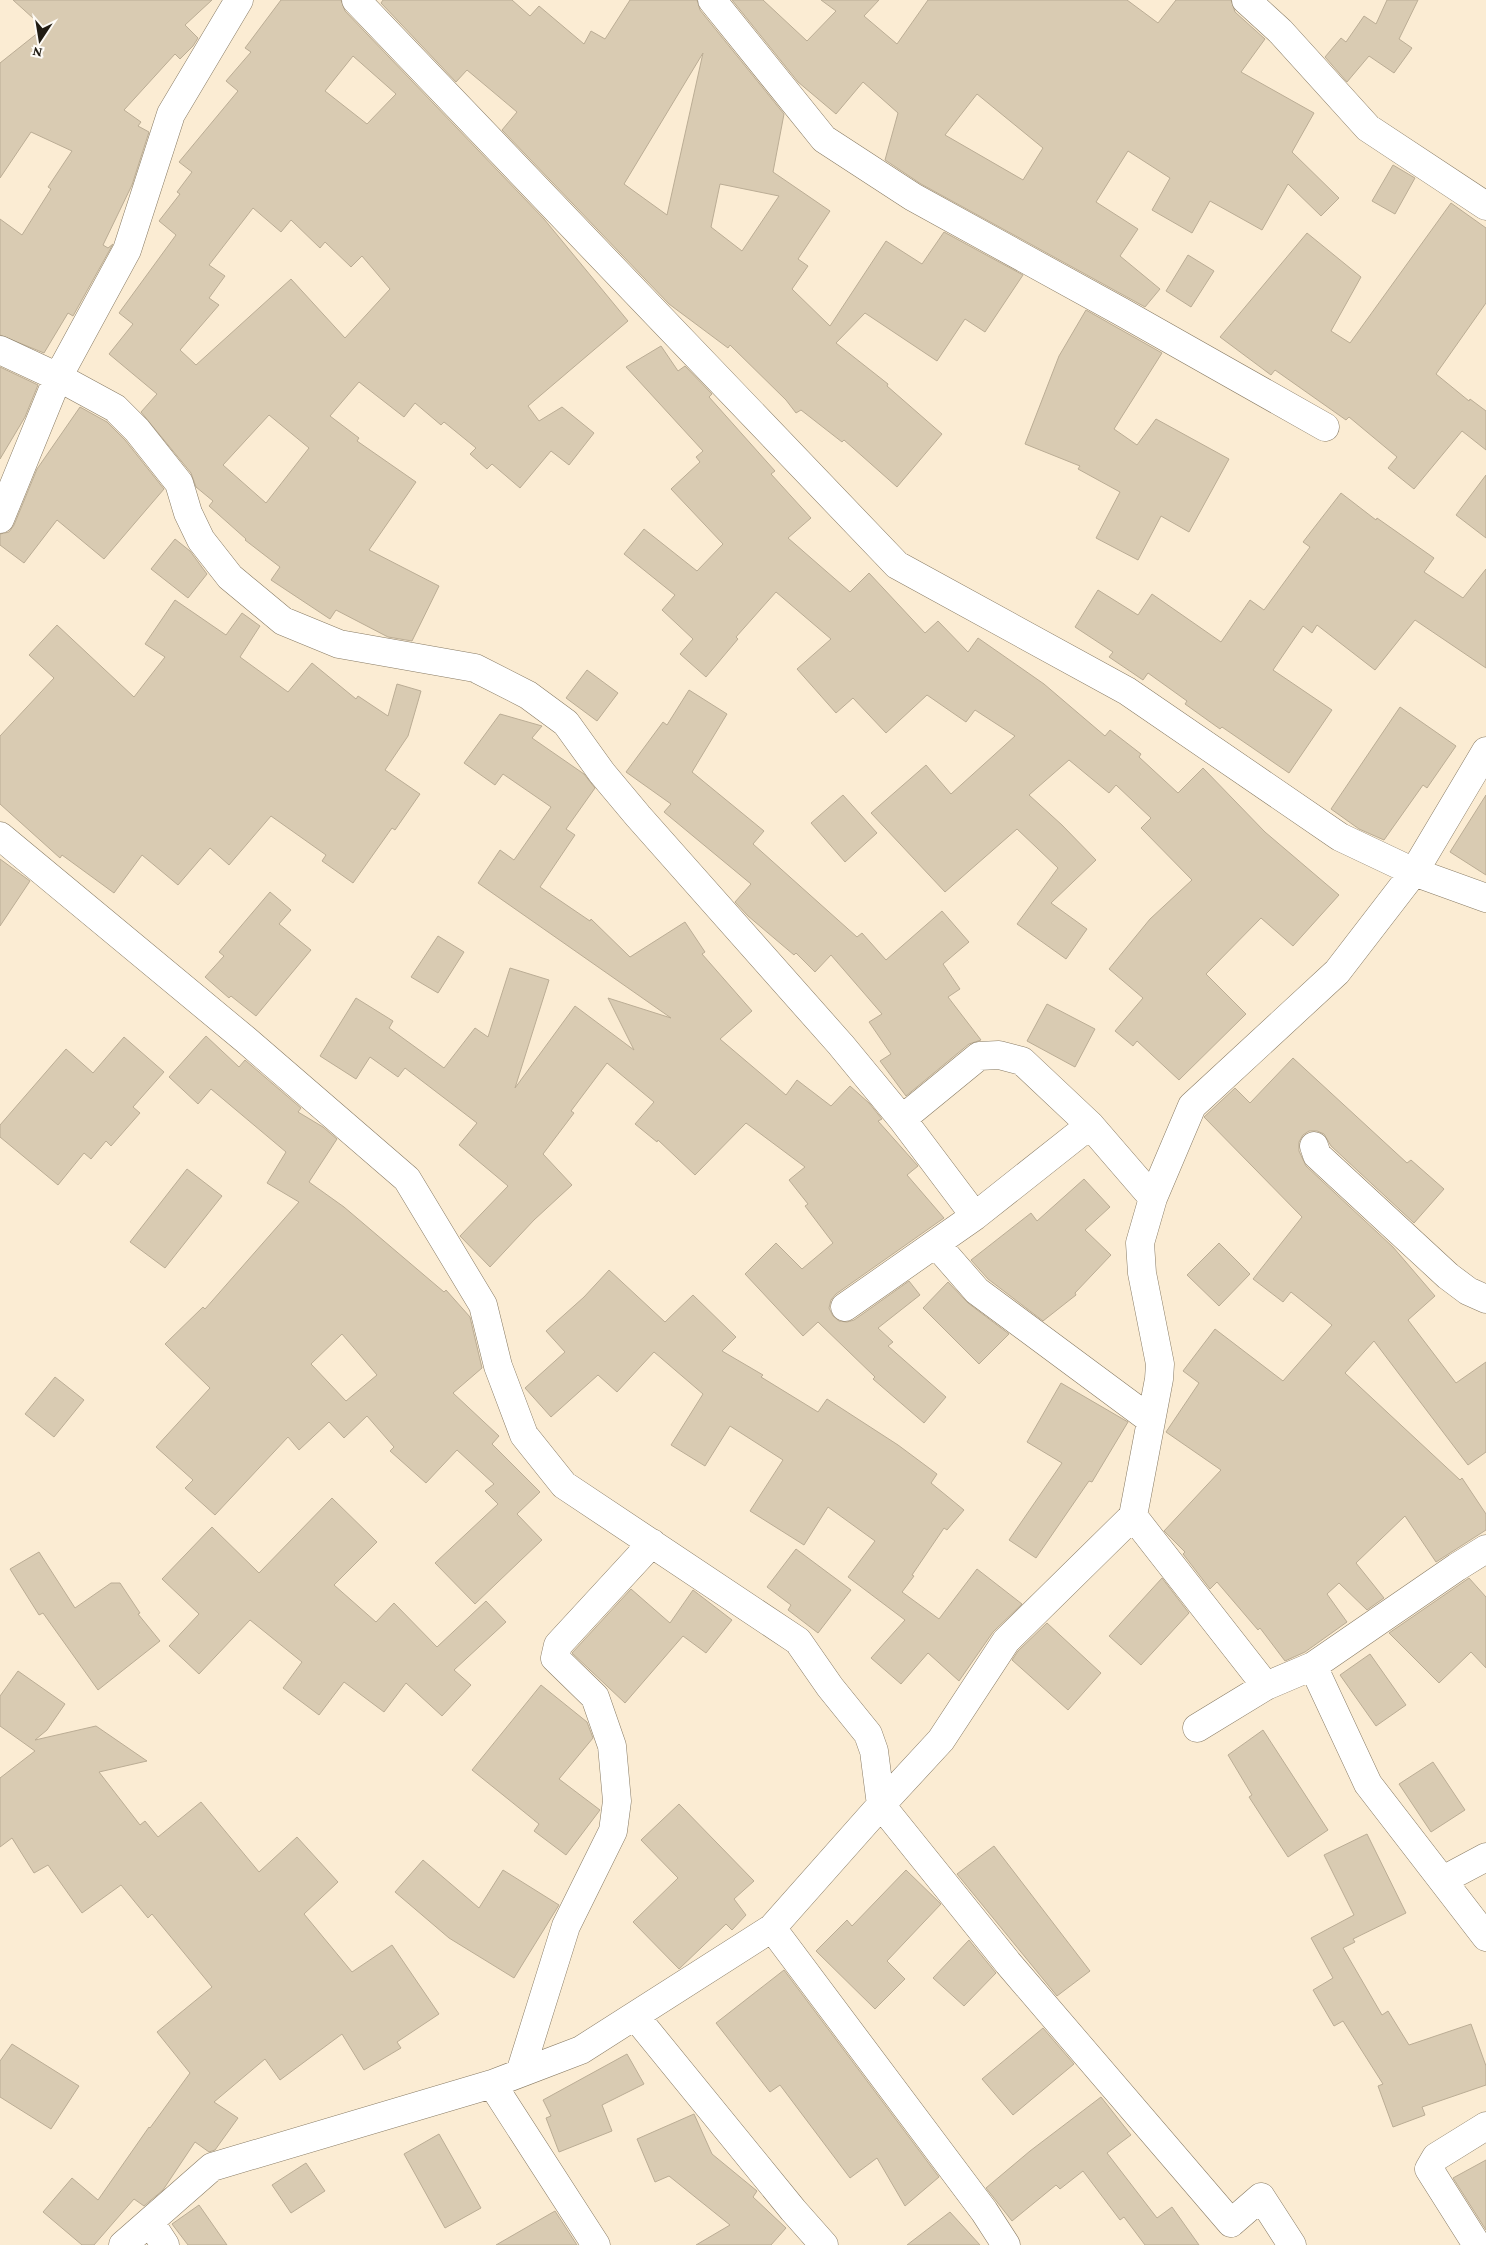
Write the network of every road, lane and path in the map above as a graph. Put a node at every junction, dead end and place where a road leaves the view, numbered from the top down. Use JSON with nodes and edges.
{"nodes":[{"id":1,"x":239,"y":0,"type":"edge"},
{"id":2,"x":356,"y":0,"type":"edge"},
{"id":3,"x":712,"y":0,"type":"edge"},
{"id":4,"x":1246,"y":0,"type":"edge"},
{"id":5,"x":1486,"y":206,"type":"edge"},
{"id":6,"x":0,"y":350,"type":"edge"},
{"id":7,"x":58,"y":377,"type":"junction"},
{"id":8,"x":1325,"y":428,"type":"dead end"},
{"id":9,"x":0,"y":519,"type":"edge"},
{"id":10,"x":1486,"y":751,"type":"edge"},
{"id":11,"x":0,"y":836,"type":"edge"},
{"id":12,"x":1414,"y":872,"type":"junction"},
{"id":13,"x":1486,"y":898,"type":"edge"},
{"id":14,"x":902,"y":1119,"type":"junction"},
{"id":15,"x":1090,"y":1125,"type":"junction"},
{"id":16,"x":1314,"y":1146,"type":"dead end"},
{"id":17,"x":1153,"y":1198,"type":"junction"},
{"id":18,"x":975,"y":1216,"type":"junction"},
{"id":19,"x":936,"y":1244,"type":"junction"},
{"id":20,"x":1486,"y":1299,"type":"edge"},
{"id":21,"x":845,"y":1307,"type":"dead end"},
{"id":22,"x":1151,"y":1420,"type":"junction"},
{"id":23,"x":1133,"y":1516,"type":"junction"},
{"id":24,"x":652,"y":1543,"type":"junction"},
{"id":25,"x":1486,"y":1549,"type":"edge"},
{"id":26,"x":1313,"y":1666,"type":"junction"},
{"id":27,"x":1266,"y":1686,"type":"junction"},
{"id":28,"x":1197,"y":1728,"type":"dead end"},
{"id":29,"x":881,"y":1804,"type":"junction"},
{"id":30,"x":1486,"y":1857,"type":"edge"},
{"id":31,"x":1443,"y":1880,"type":"junction"},
{"id":32,"x":772,"y":1928,"type":"junction"},
{"id":33,"x":1486,"y":1937,"type":"edge"},
{"id":34,"x":635,"y":2016,"type":"junction"},
{"id":35,"x":520,"y":2073,"type":"junction"},
{"id":36,"x":492,"y":2084,"type":"junction"},
{"id":37,"x":1486,"y":2126,"type":"edge"},
{"id":38,"x":150,"y":2222,"type":"junction"},
{"id":39,"x":123,"y":2245,"type":"edge"},
{"id":40,"x":165,"y":2245,"type":"edge"},
{"id":41,"x":596,"y":2245,"type":"edge"},
{"id":42,"x":824,"y":2245,"type":"edge"},
{"id":43,"x":1006,"y":2245,"type":"edge"},
{"id":44,"x":1292,"y":2245,"type":"edge"},
{"id":45,"x":1477,"y":2245,"type":"edge"}],
"edges":[{"from":1,"to":7,"type":"street"},
{"from":2,"to":12,"type":"street"},
{"from":3,"to":8,"type":"street"},
{"from":4,"to":5,"type":"street"},
{"from":6,"to":7,"type":"street"},
{"from":7,"to":9,"type":"street"},
{"from":7,"to":14,"type":"street"},
{"from":10,"to":12,"type":"street"},
{"from":11,"to":24,"type":"street"},
{"from":12,"to":13,"type":"street"},
{"from":12,"to":17,"type":"street"},
{"from":14,"to":15,"type":"street"},
{"from":14,"to":18,"type":"street"},
{"from":15,"to":17,"type":"street"},
{"from":15,"to":18,"type":"street"},
{"from":16,"to":20,"type":"street"},
{"from":17,"to":22,"type":"street"},
{"from":18,"to":19,"type":"street"},
{"from":19,"to":21,"type":"street"},
{"from":19,"to":22,"type":"street"},
{"from":22,"to":23,"type":"street"},
{"from":23,"to":27,"type":"street"},
{"from":23,"to":29,"type":"street"},
{"from":24,"to":29,"type":"street"},
{"from":24,"to":35,"type":"street"},
{"from":25,"to":26,"type":"street"},
{"from":26,"to":27,"type":"street"},
{"from":26,"to":31,"type":"street"},
{"from":27,"to":28,"type":"street"},
{"from":29,"to":32,"type":"street"},
{"from":29,"to":44,"type":"street"},
{"from":30,"to":31,"type":"street"},
{"from":31,"to":33,"type":"street"},
{"from":32,"to":34,"type":"street"},
{"from":32,"to":43,"type":"street"},
{"from":34,"to":35,"type":"street"},
{"from":34,"to":42,"type":"street"},
{"from":35,"to":36,"type":"street"},
{"from":36,"to":38,"type":"street"},
{"from":36,"to":41,"type":"street"},
{"from":37,"to":45,"type":"street"},
{"from":38,"to":39,"type":"street"},
{"from":38,"to":40,"type":"street"}]}
